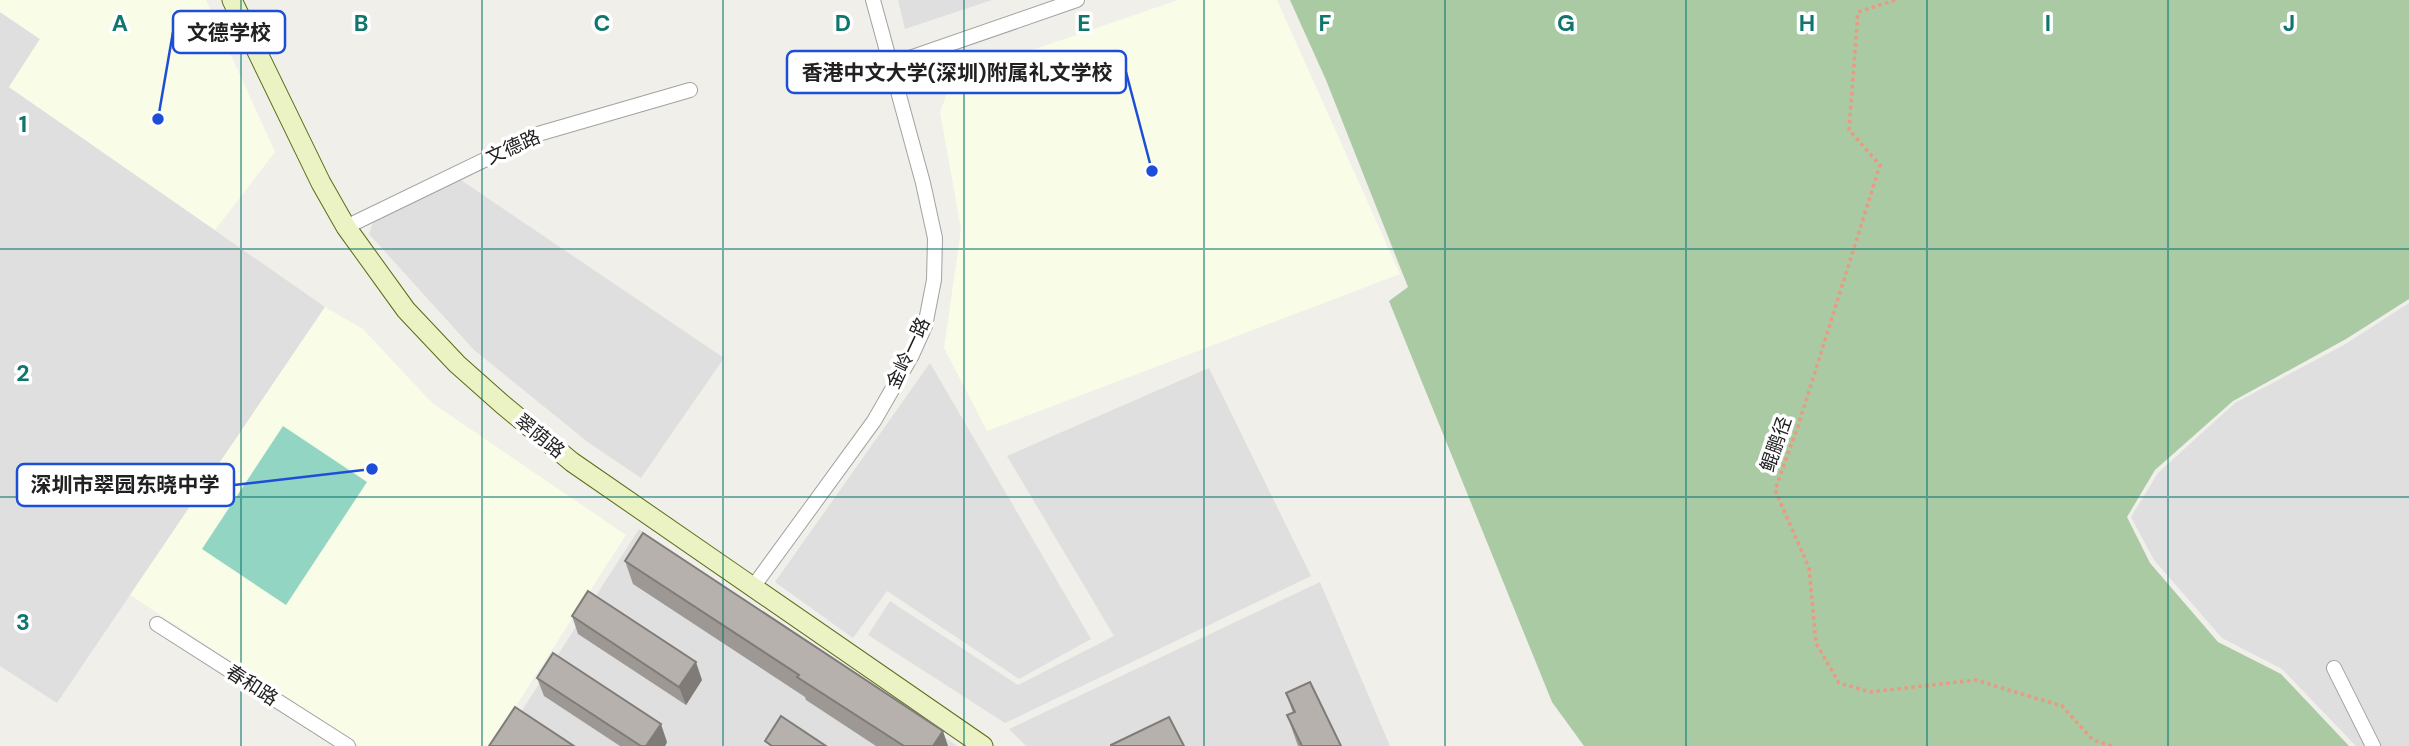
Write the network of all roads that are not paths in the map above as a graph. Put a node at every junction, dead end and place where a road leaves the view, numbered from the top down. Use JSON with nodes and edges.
{"nodes":[{"id":1,"x":232,"y":0,"type":"edge"},
{"id":2,"x":873,"y":0,"type":"edge"},
{"id":3,"x":1077,"y":0,"type":"edge"},
{"id":4,"x":892,"y":64,"type":"junction"},
{"id":5,"x":690,"y":90,"type":"dead end"},
{"id":6,"x":346,"y":227,"type":"junction"},
{"id":7,"x":753,"y":587,"type":"junction"},
{"id":8,"x":157,"y":624,"type":"dead end"},
{"id":9,"x":2334,"y":668,"type":"dead end"},
{"id":10,"x":348,"y":746,"type":"edge"},
{"id":11,"x":983,"y":746,"type":"edge"},
{"id":12,"x":2373,"y":746,"type":"edge"}],
"edges":[{"from":1,"to":6,"type":"street","name":"翠荫路"},
{"from":2,"to":4,"type":"street","name":"金岭一路"},
{"from":3,"to":4,"type":"street"},
{"from":4,"to":7,"type":"street","name":"金岭一路"},
{"from":5,"to":6,"type":"street","name":"文德路"},
{"from":6,"to":7,"type":"street","name":"翠荫路"},
{"from":7,"to":11,"type":"street","name":"翠荫路"},
{"from":8,"to":10,"type":"street","name":"春和路"},
{"from":9,"to":12,"type":"street"}]}
